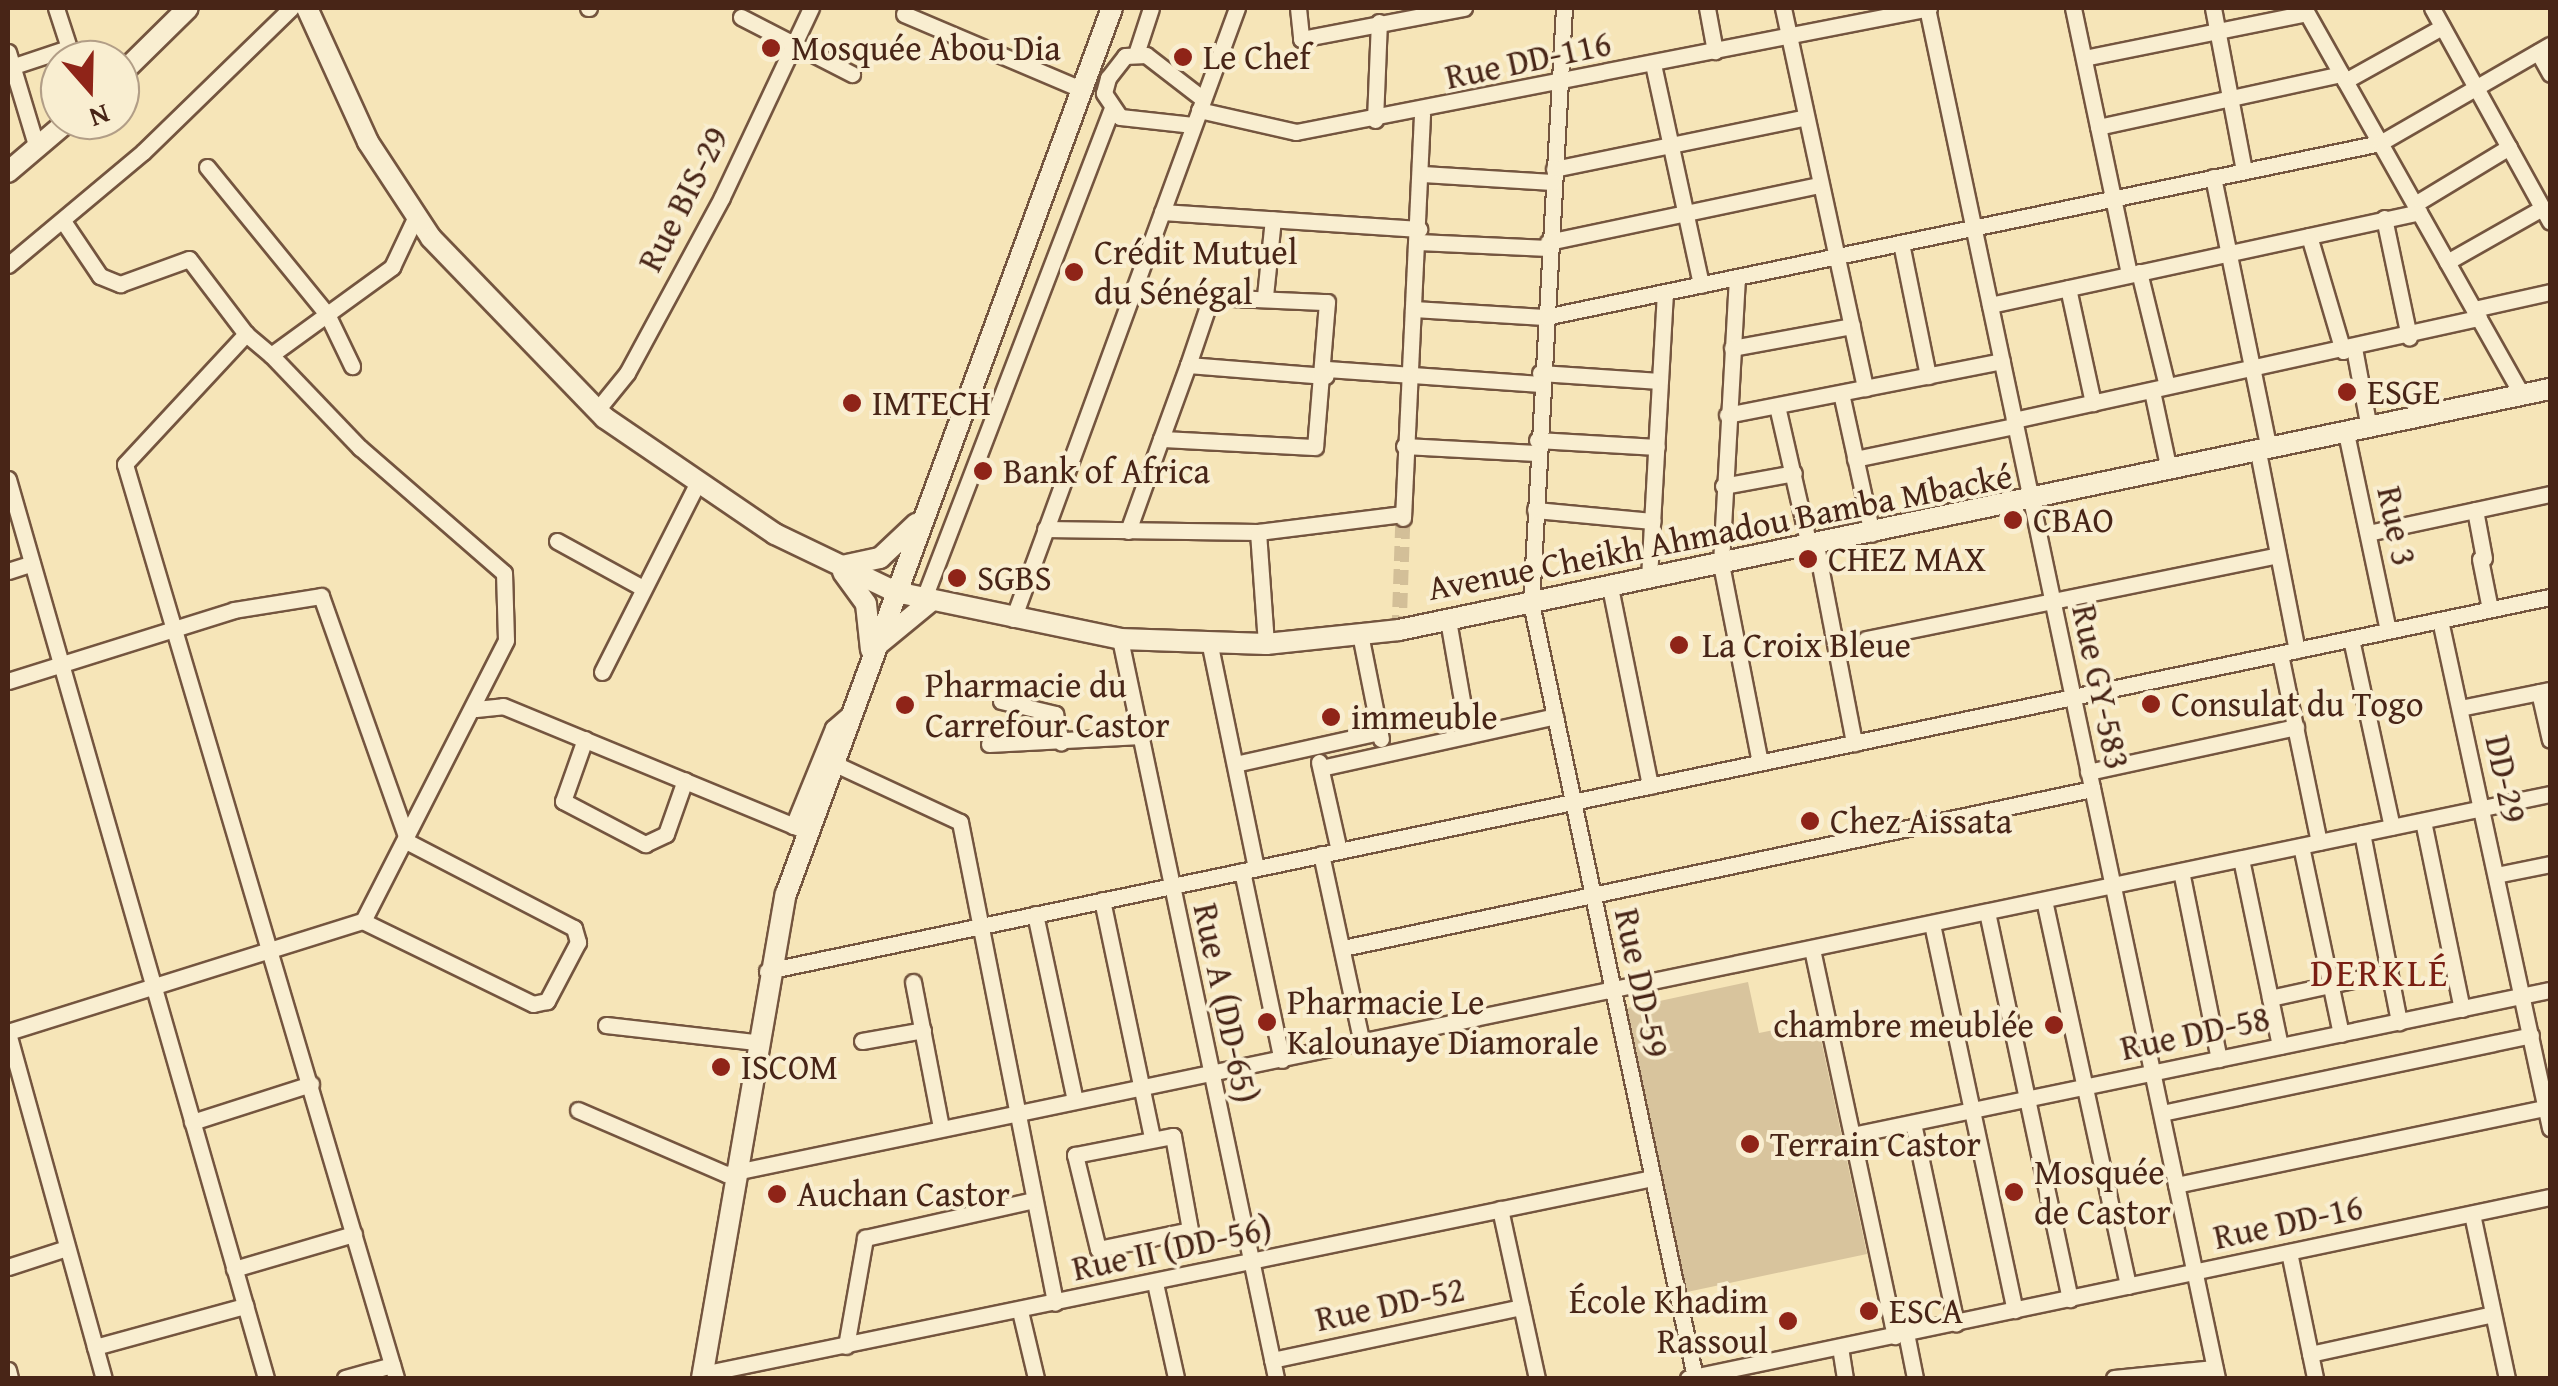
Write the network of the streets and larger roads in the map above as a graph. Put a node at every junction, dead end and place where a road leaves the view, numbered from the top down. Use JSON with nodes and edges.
{"nodes":[{"id":1,"x":56,"y":8,"type":"edge"},
{"id":2,"x":188,"y":8,"type":"edge"},
{"id":3,"x":291,"y":8,"type":"edge"},
{"id":4,"x":308,"y":8,"type":"edge"},
{"id":5,"x":811,"y":8,"type":"edge"},
{"id":6,"x":1112,"y":8,"type":"edge"},
{"id":7,"x":1151,"y":8,"type":"edge"},
{"id":8,"x":1237,"y":8,"type":"edge"},
{"id":9,"x":1298,"y":8,"type":"edge"},
{"id":10,"x":1464,"y":8,"type":"edge"},
{"id":11,"x":1564,"y":8,"type":"edge"},
{"id":12,"x":1706,"y":8,"type":"edge"},
{"id":13,"x":1783,"y":8,"type":"edge"},
{"id":14,"x":1928,"y":8,"type":"edge"},
{"id":15,"x":2073,"y":8,"type":"edge"},
{"id":16,"x":2213,"y":8,"type":"edge"},
{"id":17,"x":2434,"y":8,"type":"edge"},
{"id":18,"x":2305,"y":10,"type":"edge"},
{"id":19,"x":904,"y":14,"type":"dead end"},
{"id":20,"x":741,"y":16,"type":"dead end"},
{"id":21,"x":1389,"y":16,"type":"edge"},
{"id":22,"x":2442,"y":27,"type":"junction"},
{"id":23,"x":2218,"y":30,"type":"junction"},
{"id":24,"x":1789,"y":35,"type":"junction"},
{"id":25,"x":66,"y":40,"type":"edge"},
{"id":26,"x":792,"y":44,"type":"junction"},
{"id":27,"x":2544,"y":48,"type":"edge"},
{"id":28,"x":1715,"y":51,"type":"junction"},
{"id":29,"x":1136,"y":54,"type":"junction"},
{"id":30,"x":140,"y":55,"type":"edge"},
{"id":31,"x":40,"y":58,"type":"edge"},
{"id":32,"x":2084,"y":58,"type":"junction"},
{"id":33,"x":9,"y":62,"type":"edge"},
{"id":34,"x":1653,"y":64,"type":"junction"},
{"id":35,"x":852,"y":74,"type":"dead end"},
{"id":36,"x":2550,"y":74,"type":"edge"},
{"id":37,"x":1108,"y":78,"type":"junction"},
{"id":38,"x":2344,"y":78,"type":"junction"},
{"id":39,"x":1084,"y":82,"type":"junction"},
{"id":40,"x":1561,"y":84,"type":"junction"},
{"id":41,"x":2476,"y":88,"type":"junction"},
{"id":42,"x":2231,"y":100,"type":"junction"},
{"id":43,"x":1112,"y":108,"type":"junction"},
{"id":44,"x":1198,"y":111,"type":"junction"},
{"id":45,"x":1422,"y":114,"type":"junction"},
{"id":46,"x":1803,"y":118,"type":"junction"},
{"id":47,"x":1375,"y":120,"type":"junction"},
{"id":48,"x":2098,"y":127,"type":"junction"},
{"id":49,"x":46,"y":140,"type":"edge"},
{"id":50,"x":2380,"y":143,"type":"junction"},
{"id":51,"x":1671,"y":145,"type":"junction"},
{"id":52,"x":2509,"y":147,"type":"junction"},
{"id":53,"x":36,"y":148,"type":"junction"},
{"id":54,"x":208,"y":167,"type":"dead end"},
{"id":55,"x":2244,"y":170,"type":"junction"},
{"id":56,"x":8,"y":172,"type":"edge"},
{"id":57,"x":1422,"y":174,"type":"junction"},
{"id":58,"x":1554,"y":176,"type":"junction"},
{"id":59,"x":2213,"y":177,"type":"junction"},
{"id":60,"x":2550,"y":183,"type":"edge"},
{"id":61,"x":1818,"y":184,"type":"junction"},
{"id":62,"x":2113,"y":198,"type":"junction"},
{"id":63,"x":2542,"y":207,"type":"edge"},
{"id":64,"x":2417,"y":208,"type":"junction"},
{"id":65,"x":1162,"y":212,"type":"junction"},
{"id":66,"x":1686,"y":214,"type":"junction"},
{"id":67,"x":416,"y":216,"type":"junction"},
{"id":68,"x":1272,"y":218,"type":"junction"},
{"id":69,"x":2384,"y":218,"type":"junction"},
{"id":70,"x":63,"y":221,"type":"junction"},
{"id":71,"x":1973,"y":228,"type":"junction"},
{"id":72,"x":1419,"y":235,"type":"junction"},
{"id":73,"x":2309,"y":236,"type":"junction"},
{"id":74,"x":1901,"y":242,"type":"junction"},
{"id":75,"x":1548,"y":245,"type":"junction"},
{"id":76,"x":2229,"y":252,"type":"junction"},
{"id":77,"x":1837,"y":256,"type":"junction"},
{"id":78,"x":2447,"y":262,"type":"junction"},
{"id":79,"x":8,"y":264,"type":"edge"},
{"id":80,"x":2134,"y":273,"type":"junction"},
{"id":81,"x":1738,"y":277,"type":"junction"},
{"id":82,"x":1701,"y":284,"type":"junction"},
{"id":83,"x":2068,"y":288,"type":"junction"},
{"id":84,"x":1665,"y":292,"type":"junction"},
{"id":85,"x":2550,"y":292,"type":"edge"},
{"id":86,"x":1265,"y":296,"type":"junction"},
{"id":87,"x":1990,"y":305,"type":"junction"},
{"id":88,"x":1413,"y":308,"type":"junction"},
{"id":89,"x":2476,"y":313,"type":"junction"},
{"id":90,"x":327,"y":314,"type":"junction"},
{"id":91,"x":1546,"y":317,"type":"junction"},
{"id":92,"x":1852,"y":326,"type":"junction"},
{"id":93,"x":246,"y":334,"type":"junction"},
{"id":94,"x":2410,"y":336,"type":"junction"},
{"id":95,"x":1732,"y":348,"type":"junction"},
{"id":96,"x":2348,"y":350,"type":"junction"},
{"id":97,"x":271,"y":355,"type":"junction"},
{"id":98,"x":2002,"y":361,"type":"junction"},
{"id":99,"x":1188,"y":365,"type":"junction"},
{"id":100,"x":352,"y":366,"type":"dead end"},
{"id":101,"x":2254,"y":368,"type":"junction"},
{"id":102,"x":1326,"y":372,"type":"junction"},
{"id":103,"x":1408,"y":375,"type":"junction"},
{"id":104,"x":1928,"y":376,"type":"junction"},
{"id":105,"x":1540,"y":379,"type":"junction"},
{"id":106,"x":1660,"y":381,"type":"junction"},
{"id":107,"x":1865,"y":388,"type":"junction"},
{"id":108,"x":2159,"y":388,"type":"junction"},
{"id":109,"x":2550,"y":389,"type":"edge"},
{"id":110,"x":1840,"y":393,"type":"junction"},
{"id":111,"x":2522,"y":395,"type":"junction"},
{"id":112,"x":2093,"y":403,"type":"junction"},
{"id":113,"x":1777,"y":406,"type":"junction"},
{"id":114,"x":597,"y":410,"type":"junction"},
{"id":115,"x":1727,"y":416,"type":"junction"},
{"id":116,"x":2015,"y":423,"type":"junction"},
{"id":117,"x":2369,"y":428,"type":"junction"},
{"id":118,"x":2346,"y":433,"type":"junction"},
{"id":119,"x":1161,"y":439,"type":"junction"},
{"id":120,"x":1404,"y":446,"type":"junction"},
{"id":121,"x":1536,"y":447,"type":"junction"},
{"id":122,"x":1656,"y":447,"type":"junction"},
{"id":123,"x":2264,"y":451,"type":"junction"},
{"id":124,"x":1856,"y":459,"type":"junction"},
{"id":125,"x":2169,"y":470,"type":"junction"},
{"id":126,"x":1794,"y":472,"type":"junction"},
{"id":127,"x":8,"y":479,"type":"edge"},
{"id":128,"x":697,"y":484,"type":"junction"},
{"id":129,"x":1722,"y":486,"type":"junction"},
{"id":130,"x":2550,"y":494,"type":"edge"},
{"id":131,"x":2032,"y":502,"type":"junction"},
{"id":132,"x":1535,"y":510,"type":"junction"},
{"id":133,"x":2475,"y":510,"type":"junction"},
{"id":134,"x":928,"y":511,"type":"junction"},
{"id":135,"x":1652,"y":522,"type":"junction"},
{"id":136,"x":1045,"y":529,"type":"junction"},
{"id":137,"x":1128,"y":531,"type":"junction"},
{"id":138,"x":1258,"y":532,"type":"junction"},
{"id":139,"x":2368,"y":533,"type":"junction"},
{"id":140,"x":1872,"y":534,"type":"junction"},
{"id":141,"x":557,"y":541,"type":"dead end"},
{"id":142,"x":1813,"y":546,"type":"junction"},
{"id":143,"x":2278,"y":555,"type":"junction"},
{"id":144,"x":32,"y":563,"type":"junction"},
{"id":145,"x":836,"y":564,"type":"junction"},
{"id":146,"x":1721,"y":564,"type":"junction"},
{"id":147,"x":8,"y":571,"type":"edge"},
{"id":148,"x":1649,"y":578,"type":"junction"},
{"id":149,"x":1610,"y":587,"type":"junction"},
{"id":150,"x":643,"y":588,"type":"junction"},
{"id":151,"x":896,"y":592,"type":"junction"},
{"id":152,"x":2550,"y":597,"type":"edge"},
{"id":153,"x":928,"y":599,"type":"junction"},
{"id":154,"x":1531,"y":602,"type":"junction"},
{"id":155,"x":2053,"y":602,"type":"junction"},
{"id":156,"x":2490,"y":610,"type":"junction"},
{"id":157,"x":1013,"y":619,"type":"junction"},
{"id":158,"x":1448,"y":620,"type":"junction"},
{"id":159,"x":2440,"y":620,"type":"junction"},
{"id":160,"x":178,"y":628,"type":"junction"},
{"id":161,"x":2388,"y":631,"type":"junction"},
{"id":162,"x":1360,"y":634,"type":"junction"},
{"id":163,"x":2352,"y":638,"type":"junction"},
{"id":164,"x":1120,"y":639,"type":"junction"},
{"id":165,"x":1866,"y":640,"type":"dead end"},
{"id":166,"x":1209,"y":641,"type":"junction"},
{"id":167,"x":1266,"y":644,"type":"junction"},
{"id":168,"x":2297,"y":650,"type":"junction"},
{"id":169,"x":872,"y":651,"type":"junction"},
{"id":170,"x":2280,"y":654,"type":"junction"},
{"id":171,"x":63,"y":665,"type":"junction"},
{"id":172,"x":602,"y":672,"type":"dead end"},
{"id":173,"x":8,"y":681,"type":"edge"},
{"id":174,"x":2545,"y":691,"type":"edge"},
{"id":175,"x":2073,"y":697,"type":"junction"},
{"id":176,"x":1001,"y":701,"type":"dead end"},
{"id":177,"x":2460,"y":708,"type":"junction"},
{"id":178,"x":476,"y":710,"type":"junction"},
{"id":179,"x":854,"y":710,"type":"junction"},
{"id":180,"x":1555,"y":716,"type":"junction"},
{"id":181,"x":2296,"y":727,"type":"junction"},
{"id":182,"x":1379,"y":732,"type":"junction"},
{"id":183,"x":1468,"y":735,"type":"junction"},
{"id":184,"x":1141,"y":736,"type":"junction"},
{"id":185,"x":585,"y":738,"type":"junction"},
{"id":186,"x":2550,"y":740,"type":"edge"},
{"id":187,"x":1061,"y":742,"type":"junction"},
{"id":188,"x":1854,"y":743,"type":"junction"},
{"id":189,"x":989,"y":744,"type":"dead end"},
{"id":190,"x":1316,"y":747,"type":"junction"},
{"id":191,"x":1384,"y":753,"type":"junction"},
{"id":192,"x":1760,"y":762,"type":"junction"},
{"id":193,"x":833,"y":763,"type":"junction"},
{"id":194,"x":1234,"y":764,"type":"junction"},
{"id":195,"x":1321,"y":768,"type":"junction"},
{"id":196,"x":685,"y":780,"type":"junction"},
{"id":197,"x":2090,"y":781,"type":"junction"},
{"id":198,"x":1650,"y":786,"type":"junction"},
{"id":199,"x":2550,"y":794,"type":"edge"},
{"id":200,"x":1573,"y":802,"type":"junction"},
{"id":201,"x":2482,"y":808,"type":"junction"},
{"id":202,"x":2423,"y":820,"type":"junction"},
{"id":203,"x":2392,"y":827,"type":"junction"},
{"id":204,"x":800,"y":829,"type":"junction"},
{"id":205,"x":2362,"y":834,"type":"junction"},
{"id":206,"x":408,"y":842,"type":"junction"},
{"id":207,"x":2320,"y":842,"type":"junction"},
{"id":208,"x":2301,"y":846,"type":"junction"},
{"id":209,"x":1339,"y":851,"type":"junction"},
{"id":210,"x":1322,"y":854,"type":"junction"},
{"id":211,"x":2241,"y":859,"type":"junction"},
{"id":212,"x":2550,"y":864,"type":"edge"},
{"id":213,"x":1249,"y":869,"type":"junction"},
{"id":214,"x":2181,"y":871,"type":"junction"},
{"id":215,"x":2496,"y":875,"type":"junction"},
{"id":216,"x":1171,"y":886,"type":"junction"},
{"id":217,"x":2113,"y":886,"type":"junction"},
{"id":218,"x":1592,"y":894,"type":"junction"},
{"id":219,"x":1102,"y":900,"type":"junction"},
{"id":220,"x":2044,"y":900,"type":"junction"},
{"id":221,"x":1987,"y":912,"type":"junction"},
{"id":222,"x":1035,"y":914,"type":"junction"},
{"id":223,"x":364,"y":921,"type":"junction"},
{"id":224,"x":1932,"y":924,"type":"junction"},
{"id":225,"x":980,"y":926,"type":"junction"},
{"id":226,"x":1342,"y":948,"type":"junction"},
{"id":227,"x":1812,"y":949,"type":"junction"},
{"id":228,"x":272,"y":952,"type":"junction"},
{"id":229,"x":766,"y":971,"type":"junction"},
{"id":230,"x":2389,"y":972,"type":"junction"},
{"id":231,"x":912,"y":982,"type":"dead end"},
{"id":232,"x":2330,"y":985,"type":"junction"},
{"id":233,"x":153,"y":987,"type":"junction"},
{"id":234,"x":1613,"y":990,"type":"junction"},
{"id":235,"x":2550,"y":990,"type":"edge"},
{"id":236,"x":2523,"y":996,"type":"junction"},
{"id":237,"x":2270,"y":998,"type":"junction"},
{"id":238,"x":2462,"y":1009,"type":"junction"},
{"id":239,"x":2399,"y":1022,"type":"junction"},
{"id":240,"x":606,"y":1025,"type":"dead end"},
{"id":241,"x":923,"y":1030,"type":"junction"},
{"id":242,"x":8,"y":1032,"type":"edge"},
{"id":243,"x":2341,"y":1034,"type":"junction"},
{"id":244,"x":2531,"y":1035,"type":"junction"},
{"id":245,"x":862,"y":1041,"type":"dead end"},
{"id":246,"x":756,"y":1042,"type":"junction"},
{"id":247,"x":1362,"y":1044,"type":"junction"},
{"id":248,"x":2280,"y":1046,"type":"junction"},
{"id":249,"x":2219,"y":1059,"type":"junction"},
{"id":250,"x":1282,"y":1060,"type":"junction"},
{"id":251,"x":1209,"y":1073,"type":"junction"},
{"id":252,"x":2153,"y":1073,"type":"junction"},
{"id":253,"x":311,"y":1084,"type":"junction"},
{"id":254,"x":2087,"y":1086,"type":"junction"},
{"id":255,"x":1142,"y":1087,"type":"junction"},
{"id":256,"x":2030,"y":1098,"type":"junction"},
{"id":257,"x":1075,"y":1100,"type":"junction"},
{"id":258,"x":2546,"y":1108,"type":"junction"},
{"id":259,"x":578,"y":1110,"type":"dead end"},
{"id":260,"x":1969,"y":1111,"type":"junction"},
{"id":261,"x":1017,"y":1112,"type":"junction"},
{"id":262,"x":2162,"y":1112,"type":"junction"},
{"id":263,"x":192,"y":1122,"type":"junction"},
{"id":264,"x":1913,"y":1123,"type":"junction"},
{"id":265,"x":941,"y":1127,"type":"junction"},
{"id":266,"x":2550,"y":1128,"type":"edge"},
{"id":267,"x":1852,"y":1135,"type":"junction"},
{"id":268,"x":1152,"y":1137,"type":"junction"},
{"id":269,"x":734,"y":1172,"type":"junction"},
{"id":270,"x":1653,"y":1178,"type":"junction"},
{"id":271,"x":2176,"y":1185,"type":"junction"},
{"id":272,"x":2550,"y":1197,"type":"edge"},
{"id":273,"x":1034,"y":1200,"type":"junction"},
{"id":274,"x":1500,"y":1209,"type":"junction"},
{"id":275,"x":2472,"y":1214,"type":"junction"},
{"id":276,"x":354,"y":1234,"type":"junction"},
{"id":277,"x":66,"y":1248,"type":"junction"},
{"id":278,"x":2288,"y":1252,"type":"junction"},
{"id":279,"x":1252,"y":1263,"type":"junction"},
{"id":280,"x":8,"y":1267,"type":"edge"},
{"id":281,"x":234,"y":1269,"type":"junction"},
{"id":282,"x":2195,"y":1272,"type":"junction"},
{"id":283,"x":1155,"y":1283,"type":"junction"},
{"id":284,"x":2128,"y":1286,"type":"junction"},
{"id":285,"x":2070,"y":1298,"type":"junction"},
{"id":286,"x":1055,"y":1303,"type":"junction"},
{"id":287,"x":245,"y":1306,"type":"junction"},
{"id":288,"x":1521,"y":1307,"type":"junction"},
{"id":289,"x":2015,"y":1310,"type":"junction"},
{"id":290,"x":1020,"y":1311,"type":"junction"},
{"id":291,"x":2493,"y":1314,"type":"junction"},
{"id":292,"x":1956,"y":1323,"type":"junction"},
{"id":293,"x":1900,"y":1334,"type":"junction"},
{"id":294,"x":846,"y":1346,"type":"junction"},
{"id":295,"x":95,"y":1347,"type":"junction"},
{"id":296,"x":1840,"y":1347,"type":"junction"},
{"id":297,"x":2310,"y":1354,"type":"junction"},
{"id":298,"x":1272,"y":1360,"type":"junction"},
{"id":299,"x":8,"y":1370,"type":"edge"},
{"id":300,"x":394,"y":1372,"type":"edge"},
{"id":301,"x":2216,"y":1373,"type":"edge"},
{"id":302,"x":702,"y":1376,"type":"edge"},
{"id":303,"x":10,"y":1378,"type":"edge"},
{"id":304,"x":104,"y":1378,"type":"edge"},
{"id":305,"x":266,"y":1378,"type":"edge"},
{"id":306,"x":345,"y":1378,"type":"edge"},
{"id":307,"x":1036,"y":1378,"type":"edge"},
{"id":308,"x":1176,"y":1378,"type":"edge"},
{"id":309,"x":1276,"y":1378,"type":"edge"},
{"id":310,"x":1536,"y":1378,"type":"edge"},
{"id":311,"x":1690,"y":1378,"type":"edge"},
{"id":312,"x":1845,"y":1378,"type":"edge"},
{"id":313,"x":1915,"y":1378,"type":"edge"},
{"id":314,"x":2114,"y":1378,"type":"edge"},
{"id":315,"x":2139,"y":1378,"type":"edge"},
{"id":316,"x":2316,"y":1378,"type":"edge"},
{"id":317,"x":2506,"y":1378,"type":"edge"}],
"edges":[{"from":1,"to":25,"type":"street"},
{"from":2,"to":30,"type":"street"},
{"from":3,"to":70,"type":"street"},
{"from":4,"to":67,"type":"street","name":"Avenue Cheikh Ahmadou Bamba Mbacké"},
{"from":5,"to":26,"type":"street","name":"Rue BIS-29"},
{"from":6,"to":39,"type":"street"},
{"from":7,"to":29,"type":"street"},
{"from":8,"to":44,"type":"street"},
{"from":9,"to":21,"type":"street"},
{"from":10,"to":21,"type":"street"},
{"from":11,"to":40,"type":"street","name":"Rue DD-59"},
{"from":12,"to":28,"type":"street"},
{"from":13,"to":24,"type":"street"},
{"from":14,"to":24,"type":"street","name":"Rue DD-116"},
{"from":14,"to":71,"type":"street","name":"Rue GY-583"},
{"from":15,"to":32,"type":"street"},
{"from":16,"to":23,"type":"street"},
{"from":17,"to":22,"type":"street"},
{"from":18,"to":23,"type":"street"},
{"from":18,"to":38,"type":"street"},
{"from":19,"to":39,"type":"street"},
{"from":20,"to":26,"type":"street"},
{"from":21,"to":47,"type":"street"},
{"from":22,"to":38,"type":"street"},
{"from":22,"to":41,"type":"street"},
{"from":23,"to":32,"type":"street"},
{"from":23,"to":42,"type":"street"},
{"from":24,"to":28,"type":"street","name":"Rue DD-116"},
{"from":24,"to":46,"type":"street"},
{"from":26,"to":35,"type":"street"},
{"from":26,"to":114,"type":"street","name":"Rue BIS-29"},
{"from":27,"to":36,"type":"street"},
{"from":27,"to":41,"type":"street"},
{"from":28,"to":34,"type":"street","name":"Rue DD-116"},
{"from":29,"to":37,"type":"street"},
{"from":29,"to":44,"type":"street"},
{"from":31,"to":33,"type":"street"},
{"from":32,"to":48,"type":"street"},
{"from":33,"to":53,"type":"street"},
{"from":34,"to":40,"type":"street","name":"Rue DD-116"},
{"from":34,"to":51,"type":"street"},
{"from":37,"to":39,"type":"street"},
{"from":37,"to":43,"type":"street"},
{"from":38,"to":42,"type":"street"},
{"from":38,"to":50,"type":"street"},
{"from":39,"to":134,"type":"street"},
{"from":40,"to":45,"type":"street","name":"Rue DD-116"},
{"from":40,"to":58,"type":"street","name":"Rue DD-59"},
{"from":41,"to":50,"type":"street"},
{"from":41,"to":52,"type":"street"},
{"from":42,"to":48,"type":"street"},
{"from":42,"to":55,"type":"street"},
{"from":43,"to":44,"type":"street"},
{"from":43,"to":153,"type":"street"},
{"from":44,"to":47,"type":"street","name":"Rue DD-116"},
{"from":44,"to":65,"type":"street"},
{"from":45,"to":47,"type":"street","name":"Rue DD-116"},
{"from":45,"to":57,"type":"street"},
{"from":46,"to":51,"type":"street"},
{"from":46,"to":61,"type":"street"},
{"from":48,"to":62,"type":"street"},
{"from":49,"to":53,"type":"street"},
{"from":50,"to":55,"type":"street"},
{"from":50,"to":64,"type":"street"},
{"from":51,"to":58,"type":"street"},
{"from":51,"to":66,"type":"street"},
{"from":52,"to":63,"type":"street"},
{"from":52,"to":64,"type":"street"},
{"from":53,"to":56,"type":"street"},
{"from":54,"to":90,"type":"street"},
{"from":55,"to":59,"type":"street"},
{"from":57,"to":58,"type":"street"},
{"from":57,"to":72,"type":"street"},
{"from":58,"to":75,"type":"street","name":"Rue DD-59"},
{"from":59,"to":62,"type":"street"},
{"from":59,"to":76,"type":"street"},
{"from":60,"to":63,"type":"street"},
{"from":61,"to":66,"type":"street"},
{"from":61,"to":77,"type":"street"},
{"from":62,"to":71,"type":"street"},
{"from":62,"to":80,"type":"street"},
{"from":63,"to":78,"type":"street"},
{"from":64,"to":69,"type":"street"},
{"from":64,"to":78,"type":"street"},
{"from":65,"to":68,"type":"street"},
{"from":65,"to":136,"type":"street"},
{"from":66,"to":75,"type":"street"},
{"from":66,"to":82,"type":"street"},
{"from":67,"to":90,"type":"street"},
{"from":67,"to":114,"type":"street","name":"Avenue Cheikh Ahmadou Bamba Mbacké"},
{"from":68,"to":72,"type":"street"},
{"from":68,"to":86,"type":"street"},
{"from":69,"to":73,"type":"street"},
{"from":69,"to":94,"type":"street"},
{"from":70,"to":79,"type":"street"},
{"from":70,"to":93,"type":"street"},
{"from":71,"to":74,"type":"street"},
{"from":71,"to":87,"type":"street","name":"Rue GY-583"},
{"from":72,"to":75,"type":"street"},
{"from":72,"to":88,"type":"street"},
{"from":73,"to":76,"type":"street"},
{"from":73,"to":96,"type":"street"},
{"from":74,"to":77,"type":"street"},
{"from":74,"to":104,"type":"street"},
{"from":75,"to":91,"type":"street","name":"Rue DD-59"},
{"from":76,"to":80,"type":"street"},
{"from":76,"to":101,"type":"street"},
{"from":77,"to":81,"type":"street"},
{"from":77,"to":92,"type":"street"},
{"from":78,"to":89,"type":"street"},
{"from":80,"to":83,"type":"street"},
{"from":80,"to":108,"type":"street"},
{"from":81,"to":82,"type":"street"},
{"from":81,"to":95,"type":"street"},
{"from":82,"to":84,"type":"street"},
{"from":83,"to":87,"type":"street"},
{"from":83,"to":112,"type":"street"},
{"from":84,"to":91,"type":"street"},
{"from":84,"to":106,"type":"street"},
{"from":85,"to":89,"type":"street"},
{"from":86,"to":99,"type":"street"},
{"from":86,"to":102,"type":"street"},
{"from":87,"to":98,"type":"street","name":"Rue GY-583"},
{"from":88,"to":91,"type":"street"},
{"from":88,"to":103,"type":"street"},
{"from":89,"to":94,"type":"street"},
{"from":89,"to":111,"type":"street"},
{"from":90,"to":97,"type":"street"},
{"from":90,"to":100,"type":"street"},
{"from":91,"to":105,"type":"street","name":"Rue DD-59"},
{"from":92,"to":95,"type":"street"},
{"from":92,"to":107,"type":"street"},
{"from":93,"to":97,"type":"street"},
{"from":93,"to":160,"type":"street"},
{"from":94,"to":96,"type":"street"},
{"from":95,"to":115,"type":"street"},
{"from":96,"to":101,"type":"street"},
{"from":96,"to":117,"type":"street"},
{"from":97,"to":178,"type":"street"},
{"from":98,"to":104,"type":"street"},
{"from":98,"to":116,"type":"street","name":"Rue GY-583"},
{"from":99,"to":102,"type":"street"},
{"from":99,"to":119,"type":"street"},
{"from":101,"to":108,"type":"street"},
{"from":101,"to":123,"type":"street"},
{"from":102,"to":103,"type":"street"},
{"from":102,"to":119,"type":"street"},
{"from":103,"to":105,"type":"street"},
{"from":103,"to":120,"type":"street"},
{"from":104,"to":107,"type":"street"},
{"from":105,"to":106,"type":"street"},
{"from":105,"to":121,"type":"street","name":"Rue DD-59"},
{"from":106,"to":122,"type":"street"},
{"from":107,"to":110,"type":"street"},
{"from":108,"to":112,"type":"street"},
{"from":108,"to":125,"type":"street"},
{"from":109,"to":111,"type":"street","name":"Avenue Cheikh Ahmadou Bamba Mbacké"},
{"from":110,"to":113,"type":"street"},
{"from":110,"to":124,"type":"street"},
{"from":111,"to":117,"type":"street","name":"Avenue Cheikh Ahmadou Bamba Mbacké"},
{"from":112,"to":116,"type":"street"},
{"from":113,"to":115,"type":"street"},
{"from":113,"to":126,"type":"street"},
{"from":114,"to":128,"type":"street","name":"Avenue Cheikh Ahmadou Bamba Mbacké"},
{"from":115,"to":129,"type":"street"},
{"from":116,"to":124,"type":"street"},
{"from":116,"to":131,"type":"street","name":"Rue GY-583"},
{"from":117,"to":118,"type":"street","name":"Avenue Cheikh Ahmadou Bamba Mbacké"},
{"from":118,"to":123,"type":"street","name":"Avenue Cheikh Ahmadou Bamba Mbacké"},
{"from":118,"to":139,"type":"street","name":"Rue 3"},
{"from":119,"to":137,"type":"street"},
{"from":120,"to":121,"type":"street"},
{"from":120,"to":138,"type":"street"},
{"from":121,"to":122,"type":"street"},
{"from":121,"to":132,"type":"street","name":"Rue DD-59"},
{"from":122,"to":135,"type":"street"},
{"from":123,"to":125,"type":"street","name":"Avenue Cheikh Ahmadou Bamba Mbacké"},
{"from":123,"to":143,"type":"street"},
{"from":124,"to":140,"type":"street"},
{"from":125,"to":131,"type":"street","name":"Avenue Cheikh Ahmadou Bamba Mbacké"},
{"from":126,"to":129,"type":"street"},
{"from":126,"to":142,"type":"street"},
{"from":127,"to":144,"type":"street"},
{"from":128,"to":145,"type":"street","name":"Avenue Cheikh Ahmadou Bamba Mbacké"},
{"from":128,"to":150,"type":"street"},
{"from":129,"to":146,"type":"street"},
{"from":130,"to":133,"type":"street"},
{"from":131,"to":140,"type":"street","name":"Avenue Cheikh Ahmadou Bamba Mbacké"},
{"from":131,"to":155,"type":"street","name":"Rue GY-583"},
{"from":132,"to":135,"type":"street"},
{"from":132,"to":154,"type":"street","name":"Rue DD-59"},
{"from":133,"to":139,"type":"street"},
{"from":133,"to":156,"type":"street"},
{"from":134,"to":145,"type":"street"},
{"from":134,"to":151,"type":"street"},
{"from":135,"to":148,"type":"street"},
{"from":136,"to":137,"type":"street"},
{"from":136,"to":157,"type":"street"},
{"from":137,"to":138,"type":"street"},
{"from":138,"to":167,"type":"street"},
{"from":139,"to":161,"type":"street","name":"Rue 3"},
{"from":140,"to":142,"type":"street","name":"Avenue Cheikh Ahmadou Bamba Mbacké"},
{"from":141,"to":150,"type":"street"},
{"from":142,"to":146,"type":"street","name":"Avenue Cheikh Ahmadou Bamba Mbacké"},
{"from":142,"to":188,"type":"street"},
{"from":143,"to":155,"type":"street"},
{"from":143,"to":168,"type":"street"},
{"from":144,"to":147,"type":"street"},
{"from":144,"to":171,"type":"street"},
{"from":145,"to":151,"type":"street","name":"Avenue Cheikh Ahmadou Bamba Mbacké"},
{"from":145,"to":169,"type":"street"},
{"from":146,"to":148,"type":"street","name":"Avenue Cheikh Ahmadou Bamba Mbacké"},
{"from":146,"to":192,"type":"street"},
{"from":148,"to":149,"type":"street","name":"Avenue Cheikh Ahmadou Bamba Mbacké"},
{"from":149,"to":154,"type":"street","name":"Avenue Cheikh Ahmadou Bamba Mbacké"},
{"from":149,"to":198,"type":"street"},
{"from":150,"to":172,"type":"street"},
{"from":151,"to":153,"type":"street","name":"Avenue Cheikh Ahmadou Bamba Mbacké"},
{"from":151,"to":169,"type":"street"},
{"from":152,"to":156,"type":"street"},
{"from":153,"to":157,"type":"street","name":"Avenue Cheikh Ahmadou Bamba Mbacké"},
{"from":153,"to":169,"type":"street"},
{"from":154,"to":158,"type":"street","name":"Avenue Cheikh Ahmadou Bamba Mbacké"},
{"from":154,"to":180,"type":"street","name":"Rue DD-59"},
{"from":155,"to":165,"type":"street"},
{"from":155,"to":175,"type":"street","name":"Rue GY-583"},
{"from":156,"to":159,"type":"street"},
{"from":157,"to":164,"type":"street","name":"Avenue Cheikh Ahmadou Bamba Mbacké"},
{"from":158,"to":162,"type":"street","name":"Avenue Cheikh Ahmadou Bamba Mbacké"},
{"from":158,"to":183,"type":"street"},
{"from":159,"to":161,"type":"street"},
{"from":159,"to":177,"type":"street","name":"DD-29"},
{"from":160,"to":171,"type":"street"},
{"from":160,"to":206,"type":"street"},
{"from":160,"to":228,"type":"street"},
{"from":161,"to":163,"type":"street"},
{"from":162,"to":167,"type":"street","name":"Avenue Cheikh Ahmadou Bamba Mbacké"},
{"from":162,"to":182,"type":"street"},
{"from":163,"to":168,"type":"street"},
{"from":163,"to":203,"type":"street"},
{"from":164,"to":166,"type":"street","name":"Avenue Cheikh Ahmadou Bamba Mbacké"},
{"from":164,"to":184,"type":"street","name":"Rue A (DD-65)"},
{"from":166,"to":167,"type":"street","name":"Avenue Cheikh Ahmadou Bamba Mbacké"},
{"from":166,"to":194,"type":"street"},
{"from":168,"to":170,"type":"street"},
{"from":169,"to":179,"type":"street"},
{"from":170,"to":175,"type":"street"},
{"from":170,"to":181,"type":"street"},
{"from":171,"to":173,"type":"street"},
{"from":171,"to":233,"type":"street"},
{"from":174,"to":177,"type":"street"},
{"from":174,"to":186,"type":"street"},
{"from":175,"to":188,"type":"street"},
{"from":175,"to":197,"type":"street","name":"Rue GY-583"},
{"from":176,"to":187,"type":"street"},
{"from":177,"to":201,"type":"street","name":"DD-29"},
{"from":178,"to":185,"type":"street"},
{"from":178,"to":206,"type":"street"},
{"from":179,"to":193,"type":"street"},
{"from":179,"to":204,"type":"street"},
{"from":180,"to":183,"type":"street"},
{"from":180,"to":200,"type":"street","name":"Rue DD-59"},
{"from":181,"to":197,"type":"street"},
{"from":181,"to":207,"type":"street"},
{"from":182,"to":190,"type":"street"},
{"from":182,"to":191,"type":"street"},
{"from":183,"to":191,"type":"street"},
{"from":184,"to":187,"type":"street"},
{"from":184,"to":216,"type":"street","name":"Rue A (DD-65)"},
{"from":185,"to":196,"type":"street"},
{"from":185,"to":196,"type":"street"},
{"from":187,"to":189,"type":"street"},
{"from":188,"to":192,"type":"street"},
{"from":190,"to":194,"type":"street"},
{"from":190,"to":195,"type":"street"},
{"from":191,"to":195,"type":"street"},
{"from":192,"to":198,"type":"street"},
{"from":193,"to":204,"type":"street"},
{"from":193,"to":225,"type":"street"},
{"from":194,"to":213,"type":"street"},
{"from":195,"to":209,"type":"street"},
{"from":196,"to":204,"type":"street"},
{"from":197,"to":217,"type":"street","name":"Rue GY-583"},
{"from":197,"to":218,"type":"street"},
{"from":198,"to":200,"type":"street"},
{"from":199,"to":201,"type":"street"},
{"from":200,"to":209,"type":"street"},
{"from":200,"to":218,"type":"street","name":"Rue DD-59"},
{"from":201,"to":202,"type":"street"},
{"from":201,"to":215,"type":"street","name":"DD-29"},
{"from":202,"to":203,"type":"street"},
{"from":202,"to":238,"type":"street"},
{"from":203,"to":205,"type":"street"},
{"from":204,"to":229,"type":"street"},
{"from":205,"to":207,"type":"street"},
{"from":205,"to":230,"type":"street"},
{"from":206,"to":223,"type":"street"},
{"from":206,"to":223,"type":"street"},
{"from":207,"to":208,"type":"street"},
{"from":208,"to":211,"type":"street"},
{"from":208,"to":232,"type":"street"},
{"from":209,"to":210,"type":"street"},
{"from":210,"to":213,"type":"street"},
{"from":210,"to":226,"type":"street"},
{"from":211,"to":214,"type":"street"},
{"from":211,"to":237,"type":"street"},
{"from":212,"to":215,"type":"street"},
{"from":213,"to":216,"type":"street"},
{"from":213,"to":250,"type":"street"},
{"from":214,"to":217,"type":"street"},
{"from":214,"to":249,"type":"street"},
{"from":215,"to":236,"type":"street","name":"DD-29"},
{"from":216,"to":219,"type":"street"},
{"from":216,"to":251,"type":"street","name":"Rue A (DD-65)"},
{"from":217,"to":220,"type":"street"},
{"from":217,"to":252,"type":"street","name":"Rue GY-583"},
{"from":218,"to":226,"type":"street"},
{"from":218,"to":234,"type":"street","name":"Rue DD-59"},
{"from":219,"to":222,"type":"street"},
{"from":219,"to":255,"type":"street"},
{"from":220,"to":221,"type":"street"},
{"from":220,"to":254,"type":"street"},
{"from":221,"to":224,"type":"street"},
{"from":221,"to":256,"type":"street"},
{"from":222,"to":225,"type":"street"},
{"from":222,"to":257,"type":"street"},
{"from":223,"to":228,"type":"street"},
{"from":224,"to":227,"type":"street"},
{"from":224,"to":260,"type":"street"},
{"from":225,"to":229,"type":"street"},
{"from":225,"to":261,"type":"street"},
{"from":226,"to":247,"type":"street"},
{"from":227,"to":234,"type":"street"},
{"from":227,"to":267,"type":"street"},
{"from":228,"to":233,"type":"street"},
{"from":228,"to":253,"type":"street"},
{"from":229,"to":246,"type":"street"},
{"from":230,"to":232,"type":"street"},
{"from":230,"to":239,"type":"street"},
{"from":231,"to":241,"type":"street"},
{"from":232,"to":237,"type":"street"},
{"from":232,"to":243,"type":"street"},
{"from":233,"to":242,"type":"street"},
{"from":233,"to":263,"type":"street"},
{"from":234,"to":247,"type":"street"},
{"from":234,"to":270,"type":"street","name":"Rue DD-59"},
{"from":235,"to":236,"type":"street","name":"Rue DD-58"},
{"from":236,"to":238,"type":"street","name":"Rue DD-58"},
{"from":236,"to":244,"type":"street","name":"DD-29"},
{"from":237,"to":248,"type":"street"},
{"from":238,"to":239,"type":"street","name":"Rue DD-58"},
{"from":239,"to":243,"type":"street","name":"Rue DD-58"},
{"from":240,"to":246,"type":"street"},
{"from":241,"to":245,"type":"street"},
{"from":241,"to":265,"type":"street"},
{"from":242,"to":277,"type":"street"},
{"from":243,"to":248,"type":"street","name":"Rue DD-58"},
{"from":244,"to":258,"type":"street","name":"DD-29"},
{"from":244,"to":262,"type":"street"},
{"from":246,"to":269,"type":"street"},
{"from":247,"to":250,"type":"street"},
{"from":248,"to":249,"type":"street","name":"Rue DD-58"},
{"from":249,"to":252,"type":"street","name":"Rue DD-58"},
{"from":250,"to":251,"type":"street"},
{"from":251,"to":255,"type":"street"},
{"from":251,"to":279,"type":"street","name":"Rue A (DD-65)"},
{"from":252,"to":254,"type":"street","name":"Rue DD-58"},
{"from":252,"to":262,"type":"street","name":"Rue GY-583"},
{"from":253,"to":263,"type":"street"},
{"from":253,"to":276,"type":"street"},
{"from":254,"to":256,"type":"street","name":"Rue DD-58"},
{"from":254,"to":284,"type":"street"},
{"from":255,"to":257,"type":"street"},
{"from":255,"to":268,"type":"street"},
{"from":256,"to":260,"type":"street","name":"Rue DD-58"},
{"from":256,"to":285,"type":"street"},
{"from":257,"to":261,"type":"street"},
{"from":258,"to":266,"type":"street","name":"DD-29"},
{"from":258,"to":271,"type":"street"},
{"from":259,"to":269,"type":"street"},
{"from":260,"to":264,"type":"street","name":"Rue DD-58"},
{"from":260,"to":289,"type":"street"},
{"from":261,"to":265,"type":"street"},
{"from":261,"to":273,"type":"street"},
{"from":262,"to":271,"type":"street","name":"Rue GY-583"},
{"from":263,"to":281,"type":"street"},
{"from":264,"to":267,"type":"street","name":"Rue DD-58"},
{"from":264,"to":292,"type":"street"},
{"from":265,"to":269,"type":"street"},
{"from":267,"to":293,"type":"street"},
{"from":268,"to":268,"type":"street"},
{"from":269,"to":302,"type":"street"},
{"from":270,"to":274,"type":"street","name":"Rue II (DD-56)"},
{"from":270,"to":311,"type":"street","name":"Rue DD-59"},
{"from":271,"to":282,"type":"street","name":"Rue GY-583"},
{"from":272,"to":275,"type":"street","name":"Rue DD-16"},
{"from":273,"to":286,"type":"street"},
{"from":273,"to":294,"type":"street"},
{"from":274,"to":279,"type":"street","name":"Rue II (DD-56)"},
{"from":274,"to":288,"type":"street"},
{"from":275,"to":278,"type":"street","name":"Rue DD-16"},
{"from":275,"to":291,"type":"street"},
{"from":276,"to":281,"type":"street"},
{"from":276,"to":300,"type":"street"},
{"from":277,"to":280,"type":"street"},
{"from":277,"to":295,"type":"street"},
{"from":278,"to":282,"type":"street","name":"Rue DD-16"},
{"from":278,"to":297,"type":"street"},
{"from":279,"to":283,"type":"street","name":"Rue II (DD-56)"},
{"from":279,"to":298,"type":"street","name":"Rue A (DD-65)"},
{"from":281,"to":287,"type":"street"},
{"from":282,"to":284,"type":"street","name":"Rue DD-16"},
{"from":282,"to":301,"type":"street","name":"Rue GY-583"},
{"from":283,"to":286,"type":"street","name":"Rue II (DD-56)"},
{"from":283,"to":308,"type":"street"},
{"from":284,"to":285,"type":"street","name":"Rue DD-16"},
{"from":285,"to":289,"type":"street","name":"Rue DD-16"},
{"from":286,"to":290,"type":"street","name":"Rue II (DD-56)"},
{"from":287,"to":295,"type":"street"},
{"from":287,"to":305,"type":"street"},
{"from":288,"to":298,"type":"street","name":"Rue DD-52"},
{"from":288,"to":310,"type":"street"},
{"from":289,"to":292,"type":"street","name":"Rue DD-16"},
{"from":290,"to":294,"type":"street","name":"Rue II (DD-56)"},
{"from":290,"to":307,"type":"street"},
{"from":291,"to":297,"type":"street"},
{"from":291,"to":317,"type":"street"},
{"from":292,"to":293,"type":"street","name":"Rue DD-16"},
{"from":293,"to":296,"type":"street","name":"Rue DD-16"},
{"from":293,"to":313,"type":"street"},
{"from":294,"to":302,"type":"street","name":"Rue II (DD-56)"},
{"from":295,"to":304,"type":"street"},
{"from":296,"to":311,"type":"street","name":"Rue DD-16"},
{"from":296,"to":312,"type":"street"},
{"from":297,"to":316,"type":"street"},
{"from":298,"to":309,"type":"street","name":"Rue A (DD-65)"},
{"from":299,"to":303,"type":"street"},
{"from":300,"to":306,"type":"street"},
{"from":301,"to":315,"type":"street"},
{"from":314,"to":315,"type":"street"}]}
